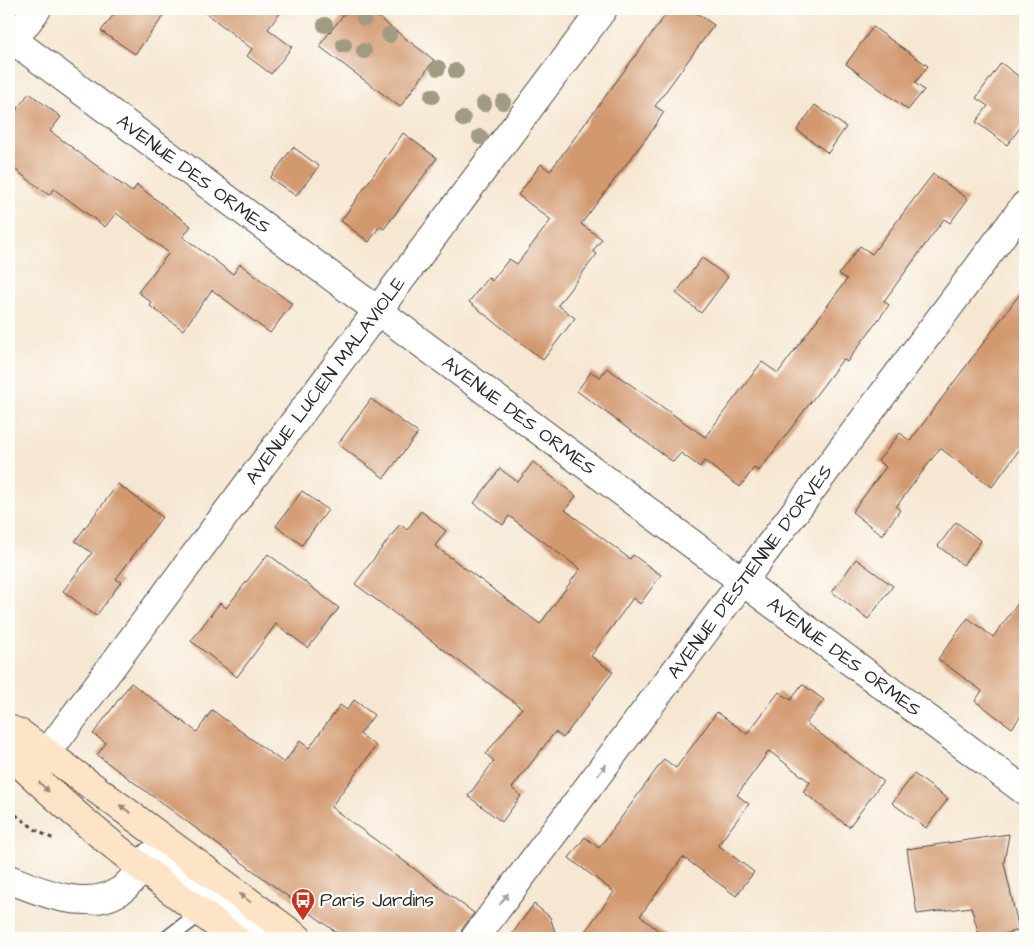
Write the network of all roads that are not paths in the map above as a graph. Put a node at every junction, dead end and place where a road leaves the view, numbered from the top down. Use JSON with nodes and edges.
{"nodes":[{"id":1,"x":37,"y":9,"type":"edge"},
{"id":2,"x":603,"y":9,"type":"edge"},
{"id":3,"x":11,"y":43,"type":"edge"},
{"id":4,"x":1025,"y":205,"type":"edge"},
{"id":5,"x":377,"y":309,"type":"junction"},
{"id":6,"x":745,"y":581,"type":"junction"},
{"id":7,"x":9,"y":729,"type":"edge"},
{"id":8,"x":47,"y":752,"type":"junction"},
{"id":9,"x":9,"y":753,"type":"edge"},
{"id":10,"x":1025,"y":791,"type":"edge"},
{"id":11,"x":141,"y":868,"type":"junction"},
{"id":12,"x":9,"y":879,"type":"edge"},
{"id":13,"x":198,"y":911,"type":"junction"},
{"id":14,"x":273,"y":920,"type":"junction"},
{"id":15,"x":168,"y":938,"type":"edge"},
{"id":16,"x":235,"y":938,"type":"edge"},
{"id":17,"x":298,"y":938,"type":"edge"},
{"id":18,"x":475,"y":938,"type":"edge"}],
"edges":[{"from":1,"to":3,"type":"street"},
{"from":2,"to":5,"type":"street","name":"AVENUE LUCIEN MALAVIOLE"},
{"from":3,"to":5,"type":"street","name":"AVENUE DES ORMES"},
{"from":4,"to":6,"type":"street","name":"AVENUE D'ESTIENNE D'ORVES"},
{"from":5,"to":6,"type":"street","name":"AVENUE DES ORMES"},
{"from":5,"to":8,"type":"street","name":"AVENUE LUCIEN MALAVIOLE"},
{"from":6,"to":10,"type":"street","name":"AVENUE DES ORMES"},
{"from":18,"to":6,"type":"street","name":"AVENUE D'ESTIENNE D'ORVES","one_way":true},
{"from":7,"to":8,"type":"main road"},
{"from":14,"to":8,"type":"main road","one_way":true},
{"from":9,"to":11,"type":"main road","one_way":true},
{"from":11,"to":12,"type":"street"},
{"from":11,"to":13,"type":"main road"},
{"from":11,"to":14,"type":"street"},
{"from":13,"to":15,"type":"lane"},
{"from":13,"to":16,"type":"main road"},
{"from":14,"to":17,"type":"main road"}]}
